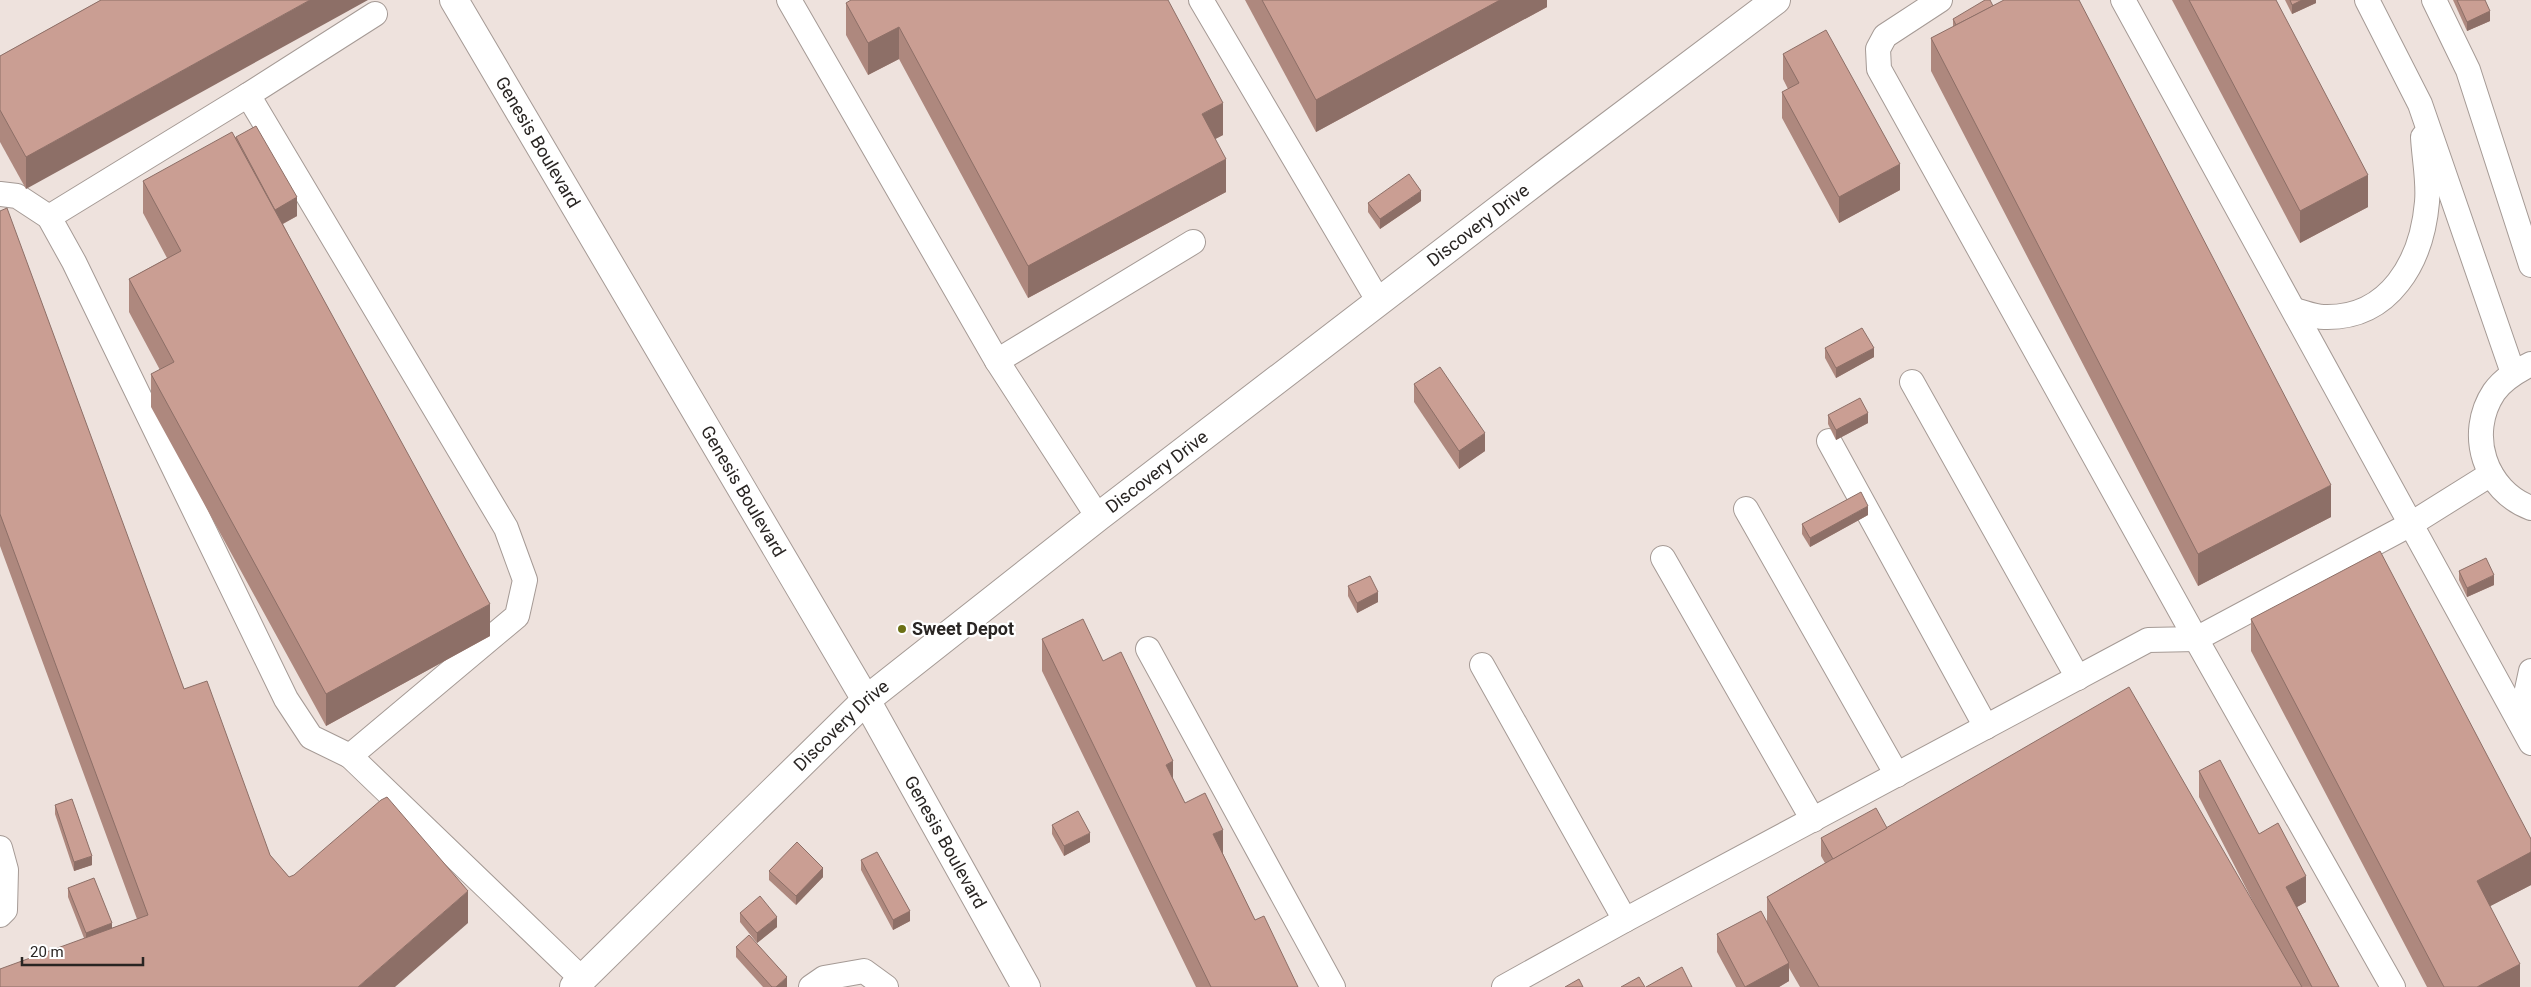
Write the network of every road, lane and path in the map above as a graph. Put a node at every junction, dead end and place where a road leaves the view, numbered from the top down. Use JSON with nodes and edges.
{"nodes":[{"id":1,"x":454,"y":0,"type":"edge"},
{"id":2,"x":789,"y":0,"type":"edge"},
{"id":3,"x":1201,"y":0,"type":"edge"},
{"id":4,"x":1776,"y":0,"type":"edge"},
{"id":5,"x":1940,"y":0,"type":"edge"},
{"id":6,"x":2123,"y":0,"type":"edge"},
{"id":7,"x":2367,"y":0,"type":"edge"},
{"id":8,"x":2434,"y":0,"type":"edge"},
{"id":9,"x":375,"y":14,"type":"dead end"},
{"id":10,"x":248,"y":95,"type":"junction"},
{"id":11,"x":2420,"y":104,"type":"junction"},
{"id":12,"x":0,"y":194,"type":"edge"},
{"id":13,"x":49,"y":217,"type":"junction"},
{"id":14,"x":1193,"y":242,"type":"dead end"},
{"id":15,"x":2531,"y":265,"type":"edge"},
{"id":16,"x":1379,"y":302,"type":"junction"},
{"id":17,"x":2294,"y":310,"type":"junction"},
{"id":18,"x":997,"y":360,"type":"junction"},
{"id":19,"x":2522,"y":369,"type":"edge"},
{"id":20,"x":1912,"y":382,"type":"dead end"},
{"id":21,"x":1829,"y":442,"type":"dead end"},
{"id":22,"x":2491,"y":474,"type":"junction"},
{"id":23,"x":2531,"y":508,"type":"edge"},
{"id":24,"x":1746,"y":509,"type":"dead end"},
{"id":25,"x":1098,"y":517,"type":"junction"},
{"id":26,"x":2411,"y":524,"type":"junction"},
{"id":27,"x":1663,"y":558,"type":"dead end"},
{"id":28,"x":2196,"y":639,"type":"junction"},
{"id":29,"x":1148,"y":649,"type":"dead end"},
{"id":30,"x":1482,"y":664,"type":"dead end"},
{"id":31,"x":2531,"y":671,"type":"edge"},
{"id":32,"x":2078,"y":678,"type":"junction"},
{"id":33,"x":866,"y":700,"type":"junction"},
{"id":34,"x":2520,"y":722,"type":"junction"},
{"id":35,"x":1986,"y":727,"type":"junction"},
{"id":36,"x":2531,"y":743,"type":"edge"},
{"id":37,"x":350,"y":756,"type":"junction"},
{"id":38,"x":1897,"y":775,"type":"junction"},
{"id":39,"x":1813,"y":820,"type":"junction"},
{"id":40,"x":0,"y":848,"type":"edge"},
{"id":41,"x":0,"y":915,"type":"edge"},
{"id":42,"x":1625,"y":920,"type":"junction"},
{"id":43,"x":578,"y":983,"type":"edge"},
{"id":44,"x":1017,"y":984,"type":"edge"},
{"id":45,"x":811,"y":987,"type":"edge"},
{"id":46,"x":886,"y":987,"type":"edge"},
{"id":47,"x":1333,"y":987,"type":"edge"},
{"id":48,"x":1504,"y":987,"type":"edge"},
{"id":49,"x":2394,"y":987,"type":"edge"}],
"edges":[{"from":1,"to":33,"type":"street","name":"Genesis Boulevard"},
{"from":2,"to":18,"type":"lane"},
{"from":3,"to":16,"type":"lane"},
{"from":4,"to":16,"type":"street","name":"Discovery Drive"},
{"from":5,"to":28,"type":"lane"},
{"from":6,"to":17,"type":"lane"},
{"from":7,"to":11,"type":"lane"},
{"from":8,"to":15,"type":"lane"},
{"from":9,"to":10,"type":"lane"},
{"from":10,"to":13,"type":"lane"},
{"from":10,"to":37,"type":"lane"},
{"from":11,"to":17,"type":"lane"},
{"from":11,"to":19,"type":"lane"},
{"from":12,"to":13,"type":"lane"},
{"from":13,"to":37,"type":"lane"},
{"from":14,"to":18,"type":"lane"},
{"from":16,"to":25,"type":"street","name":"Discovery Drive"},
{"from":17,"to":26,"type":"lane"},
{"from":18,"to":25,"type":"lane"},
{"from":19,"to":22,"type":"lane"},
{"from":20,"to":32,"type":"lane"},
{"from":21,"to":35,"type":"lane"},
{"from":22,"to":23,"type":"lane"},
{"from":22,"to":26,"type":"lane"},
{"from":24,"to":38,"type":"lane"},
{"from":25,"to":33,"type":"street","name":"Discovery Drive"},
{"from":26,"to":28,"type":"lane"},
{"from":26,"to":34,"type":"lane"},
{"from":27,"to":39,"type":"lane"},
{"from":28,"to":32,"type":"lane"},
{"from":28,"to":49,"type":"lane"},
{"from":29,"to":47,"type":"lane"},
{"from":30,"to":42,"type":"lane"},
{"from":31,"to":34,"type":"lane"},
{"from":32,"to":35,"type":"lane"},
{"from":33,"to":43,"type":"street","name":"Discovery Drive"},
{"from":33,"to":44,"type":"street","name":"Genesis Boulevard"},
{"from":34,"to":36,"type":"lane"},
{"from":35,"to":38,"type":"lane"},
{"from":37,"to":43,"type":"lane"},
{"from":38,"to":39,"type":"lane"},
{"from":39,"to":42,"type":"lane"},
{"from":40,"to":41,"type":"lane"},
{"from":42,"to":48,"type":"lane"},
{"from":45,"to":46,"type":"lane"}]}
